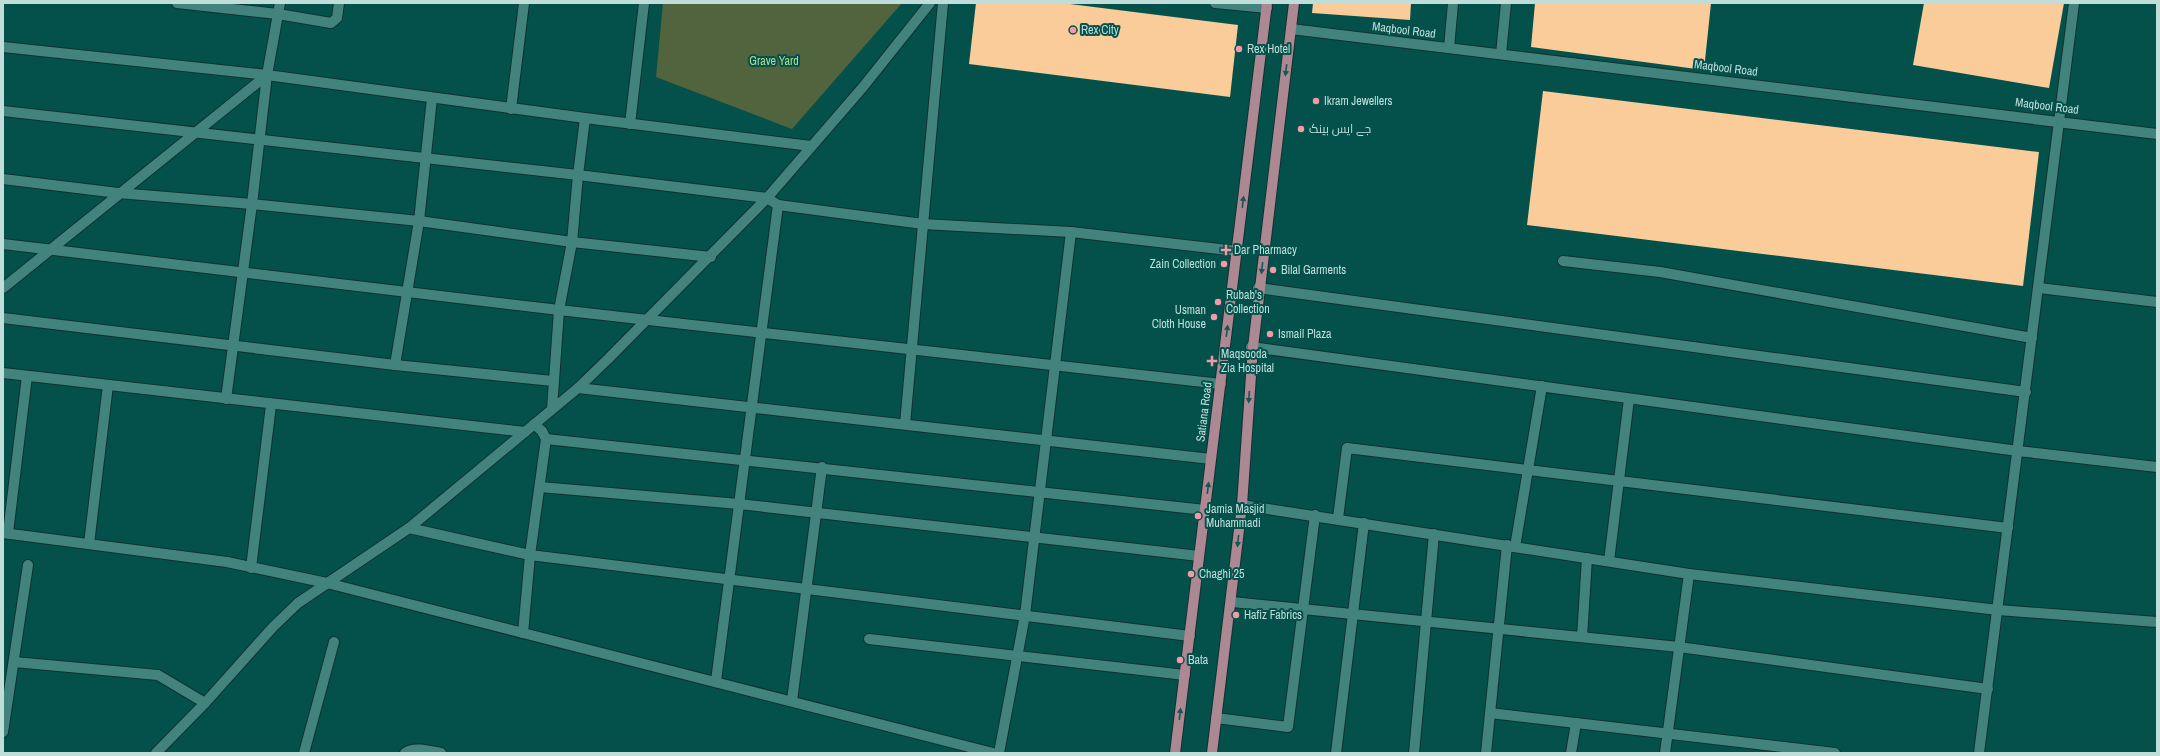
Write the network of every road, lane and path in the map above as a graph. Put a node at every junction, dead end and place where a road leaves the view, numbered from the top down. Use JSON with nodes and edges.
{"nodes":[{"id":1,"x":177,"y":3,"type":"edge"},
{"id":2,"x":280,"y":3,"type":"edge"},
{"id":3,"x":339,"y":3,"type":"edge"},
{"id":4,"x":524,"y":3,"type":"edge"},
{"id":5,"x":644,"y":3,"type":"edge"},
{"id":6,"x":930,"y":3,"type":"edge"},
{"id":7,"x":943,"y":3,"type":"edge"},
{"id":8,"x":1220,"y":3,"type":"edge"},
{"id":9,"x":1294,"y":3,"type":"edge"},
{"id":10,"x":1453,"y":3,"type":"edge"},
{"id":11,"x":1506,"y":3,"type":"edge"},
{"id":12,"x":2074,"y":3,"type":"edge"},
{"id":13,"x":1267,"y":5,"type":"edge"},
{"id":14,"x":278,"y":14,"type":"junction"},
{"id":15,"x":1291,"y":29,"type":"junction"},
{"id":16,"x":3,"y":47,"type":"edge"},
{"id":17,"x":1449,"y":48,"type":"junction"},
{"id":18,"x":1501,"y":54,"type":"junction"},
{"id":19,"x":267,"y":75,"type":"junction"},
{"id":20,"x":432,"y":98,"type":"junction"},
{"id":21,"x":511,"y":109,"type":"junction"},
{"id":22,"x":3,"y":111,"type":"edge"},
{"id":23,"x":585,"y":118,"type":"junction"},
{"id":24,"x":2060,"y":121,"type":"junction"},
{"id":25,"x":630,"y":124,"type":"junction"},
{"id":26,"x":195,"y":133,"type":"junction"},
{"id":27,"x":2157,"y":134,"type":"edge"},
{"id":28,"x":259,"y":139,"type":"junction"},
{"id":29,"x":811,"y":146,"type":"junction"},
{"id":30,"x":424,"y":158,"type":"junction"},
{"id":31,"x":578,"y":175,"type":"junction"},
{"id":32,"x":3,"y":179,"type":"edge"},
{"id":33,"x":118,"y":193,"type":"junction"},
{"id":34,"x":767,"y":198,"type":"junction"},
{"id":35,"x":252,"y":204,"type":"junction"},
{"id":36,"x":778,"y":205,"type":"junction"},
{"id":37,"x":418,"y":221,"type":"junction"},
{"id":38,"x":923,"y":224,"type":"junction"},
{"id":39,"x":1071,"y":232,"type":"junction"},
{"id":40,"x":572,"y":242,"type":"junction"},
{"id":41,"x":3,"y":244,"type":"edge"},
{"id":42,"x":51,"y":249,"type":"junction"},
{"id":43,"x":1237,"y":251,"type":"junction"},
{"id":44,"x":711,"y":257,"type":"junction"},
{"id":45,"x":1563,"y":261,"type":"dead end"},
{"id":46,"x":242,"y":272,"type":"junction"},
{"id":47,"x":3,"y":288,"type":"edge"},
{"id":48,"x":1259,"y":288,"type":"junction"},
{"id":49,"x":2039,"y":288,"type":"junction"},
{"id":50,"x":408,"y":292,"type":"junction"},
{"id":51,"x":2157,"y":302,"type":"edge"},
{"id":52,"x":560,"y":310,"type":"junction"},
{"id":53,"x":3,"y":318,"type":"edge"},
{"id":54,"x":648,"y":320,"type":"junction"},
{"id":55,"x":761,"y":333,"type":"junction"},
{"id":56,"x":2032,"y":338,"type":"junction"},
{"id":57,"x":233,"y":346,"type":"junction"},
{"id":58,"x":1252,"y":347,"type":"junction"},
{"id":59,"x":912,"y":349,"type":"junction"},
{"id":60,"x":395,"y":365,"type":"junction"},
{"id":61,"x":1054,"y":365,"type":"junction"},
{"id":62,"x":3,"y":373,"type":"edge"},
{"id":63,"x":28,"y":376,"type":"junction"},
{"id":64,"x":553,"y":382,"type":"junction"},
{"id":65,"x":1221,"y":384,"type":"junction"},
{"id":66,"x":108,"y":385,"type":"junction"},
{"id":67,"x":1542,"y":386,"type":"junction"},
{"id":68,"x":578,"y":388,"type":"junction"},
{"id":69,"x":2026,"y":392,"type":"junction"},
{"id":70,"x":226,"y":399,"type":"junction"},
{"id":71,"x":1629,"y":399,"type":"junction"},
{"id":72,"x":272,"y":405,"type":"junction"},
{"id":73,"x":752,"y":407,"type":"junction"},
{"id":74,"x":552,"y":409,"type":"junction"},
{"id":75,"x":534,"y":424,"type":"junction"},
{"id":76,"x":905,"y":424,"type":"junction"},
{"id":77,"x":525,"y":432,"type":"junction"},
{"id":78,"x":546,"y":439,"type":"junction"},
{"id":79,"x":1045,"y":440,"type":"junction"},
{"id":80,"x":2018,"y":451,"type":"junction"},
{"id":81,"x":745,"y":459,"type":"junction"},
{"id":82,"x":1211,"y":459,"type":"junction"},
{"id":83,"x":822,"y":467,"type":"junction"},
{"id":84,"x":2157,"y":467,"type":"edge"},
{"id":85,"x":1528,"y":470,"type":"junction"},
{"id":86,"x":1619,"y":481,"type":"junction"},
{"id":87,"x":540,"y":487,"type":"junction"},
{"id":88,"x":1039,"y":491,"type":"junction"},
{"id":89,"x":739,"y":504,"type":"junction"},
{"id":90,"x":1242,"y":505,"type":"junction"},
{"id":91,"x":1205,"y":510,"type":"junction"},
{"id":92,"x":815,"y":513,"type":"junction"},
{"id":93,"x":1315,"y":515,"type":"junction"},
{"id":94,"x":1338,"y":518,"type":"junction"},
{"id":95,"x":1364,"y":523,"type":"junction"},
{"id":96,"x":409,"y":528,"type":"junction"},
{"id":97,"x":2008,"y":528,"type":"junction"},
{"id":98,"x":5,"y":533,"type":"edge"},
{"id":99,"x":1434,"y":534,"type":"junction"},
{"id":100,"x":1034,"y":538,"type":"junction"},
{"id":101,"x":88,"y":544,"type":"junction"},
{"id":102,"x":1511,"y":546,"type":"junction"},
{"id":103,"x":530,"y":555,"type":"junction"},
{"id":104,"x":1200,"y":556,"type":"junction"},
{"id":105,"x":1587,"y":558,"type":"junction"},
{"id":106,"x":1609,"y":561,"type":"junction"},
{"id":107,"x":28,"y":565,"type":"dead end"},
{"id":108,"x":251,"y":568,"type":"junction"},
{"id":109,"x":1689,"y":574,"type":"junction"},
{"id":110,"x":729,"y":579,"type":"junction"},
{"id":111,"x":327,"y":583,"type":"junction"},
{"id":112,"x":807,"y":588,"type":"junction"},
{"id":113,"x":1232,"y":602,"type":"junction"},
{"id":114,"x":1303,"y":609,"type":"junction"},
{"id":115,"x":1998,"y":610,"type":"junction"},
{"id":116,"x":1353,"y":614,"type":"junction"},
{"id":117,"x":1025,"y":615,"type":"junction"},
{"id":118,"x":1426,"y":622,"type":"junction"},
{"id":119,"x":2157,"y":622,"type":"edge"},
{"id":120,"x":1498,"y":629,"type":"junction"},
{"id":121,"x":523,"y":633,"type":"junction"},
{"id":122,"x":1190,"y":636,"type":"junction"},
{"id":123,"x":1582,"y":638,"type":"junction"},
{"id":124,"x":870,"y":639,"type":"dead end"},
{"id":125,"x":334,"y":642,"type":"dead end"},
{"id":126,"x":1679,"y":647,"type":"junction"},
{"id":127,"x":1017,"y":657,"type":"junction"},
{"id":128,"x":14,"y":662,"type":"junction"},
{"id":129,"x":1185,"y":675,"type":"junction"},
{"id":130,"x":716,"y":681,"type":"junction"},
{"id":131,"x":1988,"y":689,"type":"junction"},
{"id":132,"x":792,"y":701,"type":"junction"},
{"id":133,"x":205,"y":703,"type":"junction"},
{"id":134,"x":1490,"y":713,"type":"junction"},
{"id":135,"x":1216,"y":718,"type":"junction"},
{"id":136,"x":1576,"y":723,"type":"junction"},
{"id":137,"x":3,"y":732,"type":"edge"},
{"id":138,"x":1667,"y":734,"type":"junction"},
{"id":139,"x":1816,"y":752,"type":"edge"},
{"id":140,"x":156,"y":753,"type":"edge"},
{"id":141,"x":304,"y":753,"type":"edge"},
{"id":142,"x":405,"y":753,"type":"edge"},
{"id":143,"x":441,"y":753,"type":"edge"},
{"id":144,"x":993,"y":753,"type":"edge"},
{"id":145,"x":999,"y":753,"type":"edge"},
{"id":146,"x":1175,"y":753,"type":"edge"},
{"id":147,"x":1212,"y":753,"type":"edge"},
{"id":148,"x":1336,"y":753,"type":"edge"},
{"id":149,"x":1414,"y":753,"type":"edge"},
{"id":150,"x":1486,"y":753,"type":"edge"},
{"id":151,"x":1571,"y":753,"type":"edge"},
{"id":152,"x":1665,"y":753,"type":"edge"},
{"id":153,"x":1835,"y":753,"type":"edge"},
{"id":154,"x":1979,"y":753,"type":"edge"}],
"edges":[{"from":1,"to":14,"type":"street"},
{"from":2,"to":14,"type":"street"},
{"from":3,"to":14,"type":"street"},
{"from":4,"to":21,"type":"street"},
{"from":5,"to":25,"type":"street"},
{"from":6,"to":29,"type":"street"},
{"from":7,"to":38,"type":"street"},
{"from":8,"to":13,"type":"street"},
{"from":9,"to":15,"type":"main road"},
{"from":10,"to":17,"type":"street"},
{"from":11,"to":18,"type":"street"},
{"from":12,"to":24,"type":"street"},
{"from":43,"to":13,"type":"main road","name":"Satiana Road","one_way":true},
{"from":14,"to":19,"type":"street"},
{"from":15,"to":17,"type":"street","name":"Maqbool Road"},
{"from":15,"to":48,"type":"main road","one_way":true},
{"from":16,"to":19,"type":"street"},
{"from":17,"to":18,"type":"street","name":"Maqbool Road"},
{"from":18,"to":24,"type":"street","name":"Maqbool Road"},
{"from":19,"to":20,"type":"street"},
{"from":19,"to":26,"type":"street"},
{"from":19,"to":28,"type":"street"},
{"from":20,"to":21,"type":"street"},
{"from":20,"to":30,"type":"street"},
{"from":21,"to":23,"type":"street"},
{"from":22,"to":26,"type":"street"},
{"from":23,"to":25,"type":"street"},
{"from":23,"to":31,"type":"street"},
{"from":24,"to":27,"type":"street","name":"Maqbool Road"},
{"from":24,"to":49,"type":"street"},
{"from":25,"to":29,"type":"street"},
{"from":26,"to":28,"type":"street"},
{"from":26,"to":33,"type":"street"},
{"from":28,"to":30,"type":"street"},
{"from":28,"to":35,"type":"street"},
{"from":29,"to":34,"type":"street"},
{"from":30,"to":31,"type":"street"},
{"from":30,"to":37,"type":"street"},
{"from":31,"to":34,"type":"street"},
{"from":31,"to":40,"type":"street"},
{"from":32,"to":33,"type":"street"},
{"from":33,"to":35,"type":"street"},
{"from":33,"to":42,"type":"street"},
{"from":34,"to":36,"type":"street"},
{"from":34,"to":44,"type":"street"},
{"from":35,"to":37,"type":"street"},
{"from":35,"to":46,"type":"street"},
{"from":36,"to":38,"type":"street"},
{"from":36,"to":55,"type":"street"},
{"from":37,"to":40,"type":"street"},
{"from":37,"to":50,"type":"street"},
{"from":38,"to":39,"type":"street"},
{"from":38,"to":59,"type":"street"},
{"from":39,"to":43,"type":"street"},
{"from":39,"to":61,"type":"street"},
{"from":40,"to":44,"type":"street"},
{"from":40,"to":52,"type":"street"},
{"from":41,"to":42,"type":"street"},
{"from":42,"to":46,"type":"street"},
{"from":42,"to":47,"type":"street"},
{"from":65,"to":43,"type":"main road","name":"Satiana Road","one_way":true},
{"from":44,"to":54,"type":"street"},
{"from":45,"to":56,"type":"street"},
{"from":46,"to":50,"type":"street"},
{"from":46,"to":57,"type":"street"},
{"from":48,"to":58,"type":"main road"},
{"from":48,"to":69,"type":"street"},
{"from":49,"to":51,"type":"street"},
{"from":49,"to":56,"type":"street"},
{"from":50,"to":52,"type":"street"},
{"from":50,"to":60,"type":"street"},
{"from":52,"to":54,"type":"street"},
{"from":52,"to":64,"type":"street"},
{"from":53,"to":57,"type":"street"},
{"from":54,"to":55,"type":"street"},
{"from":54,"to":68,"type":"street"},
{"from":55,"to":59,"type":"street"},
{"from":55,"to":73,"type":"street"},
{"from":56,"to":69,"type":"street"},
{"from":57,"to":60,"type":"street"},
{"from":57,"to":70,"type":"street"},
{"from":58,"to":67,"type":"street"},
{"from":58,"to":90,"type":"main road","one_way":true},
{"from":59,"to":61,"type":"street"},
{"from":59,"to":76,"type":"street"},
{"from":60,"to":64,"type":"street"},
{"from":61,"to":65,"type":"street"},
{"from":61,"to":79,"type":"street"},
{"from":62,"to":63,"type":"street"},
{"from":63,"to":66,"type":"street"},
{"from":63,"to":98,"type":"street"},
{"from":64,"to":74,"type":"street"},
{"from":65,"to":82,"type":"main road","name":"Satiana Road"},
{"from":66,"to":70,"type":"street"},
{"from":66,"to":101,"type":"street"},
{"from":67,"to":71,"type":"street"},
{"from":67,"to":85,"type":"street"},
{"from":68,"to":73,"type":"street"},
{"from":68,"to":74,"type":"street"},
{"from":69,"to":80,"type":"street"},
{"from":70,"to":72,"type":"street"},
{"from":71,"to":80,"type":"street"},
{"from":71,"to":86,"type":"street"},
{"from":72,"to":77,"type":"street"},
{"from":72,"to":108,"type":"street"},
{"from":73,"to":76,"type":"street"},
{"from":73,"to":81,"type":"street"},
{"from":74,"to":75,"type":"street"},
{"from":75,"to":77,"type":"street"},
{"from":75,"to":78,"type":"street"},
{"from":76,"to":79,"type":"street"},
{"from":77,"to":96,"type":"street"},
{"from":78,"to":81,"type":"street"},
{"from":78,"to":87,"type":"street"},
{"from":79,"to":82,"type":"street"},
{"from":79,"to":88,"type":"street"},
{"from":80,"to":84,"type":"street"},
{"from":80,"to":97,"type":"street"},
{"from":81,"to":83,"type":"street"},
{"from":81,"to":89,"type":"street"},
{"from":91,"to":82,"type":"main road","name":"Satiana Road","one_way":true},
{"from":83,"to":88,"type":"street"},
{"from":83,"to":92,"type":"street"},
{"from":85,"to":86,"type":"street"},
{"from":85,"to":94,"type":"street"},
{"from":85,"to":102,"type":"street"},
{"from":86,"to":97,"type":"street"},
{"from":86,"to":106,"type":"street"},
{"from":87,"to":89,"type":"street"},
{"from":87,"to":103,"type":"street"},
{"from":88,"to":91,"type":"street"},
{"from":88,"to":100,"type":"street"},
{"from":89,"to":92,"type":"street"},
{"from":89,"to":110,"type":"street"},
{"from":90,"to":93,"type":"street"},
{"from":90,"to":113,"type":"main road","one_way":true},
{"from":91,"to":104,"type":"main road","name":"Satiana Road"},
{"from":92,"to":100,"type":"street"},
{"from":92,"to":112,"type":"street"},
{"from":93,"to":94,"type":"street"},
{"from":93,"to":114,"type":"street"},
{"from":94,"to":95,"type":"street"},
{"from":95,"to":99,"type":"street"},
{"from":95,"to":116,"type":"street"},
{"from":96,"to":103,"type":"street"},
{"from":96,"to":111,"type":"street"},
{"from":97,"to":115,"type":"street"},
{"from":98,"to":101,"type":"street"},
{"from":99,"to":102,"type":"street"},
{"from":99,"to":118,"type":"street"},
{"from":100,"to":104,"type":"street"},
{"from":100,"to":117,"type":"street"},
{"from":101,"to":108,"type":"street"},
{"from":102,"to":105,"type":"street"},
{"from":102,"to":120,"type":"street"},
{"from":103,"to":110,"type":"street"},
{"from":103,"to":121,"type":"street"},
{"from":104,"to":122,"type":"main road","name":"Satiana Road"},
{"from":105,"to":106,"type":"street"},
{"from":105,"to":123,"type":"street"},
{"from":106,"to":109,"type":"street"},
{"from":107,"to":128,"type":"street"},
{"from":108,"to":111,"type":"street"},
{"from":109,"to":115,"type":"street"},
{"from":109,"to":126,"type":"street"},
{"from":110,"to":112,"type":"street"},
{"from":110,"to":130,"type":"street"},
{"from":111,"to":121,"type":"street"},
{"from":111,"to":133,"type":"street"},
{"from":112,"to":117,"type":"street"},
{"from":112,"to":132,"type":"street"},
{"from":113,"to":114,"type":"street"},
{"from":113,"to":135,"type":"main road"},
{"from":114,"to":116,"type":"street"},
{"from":114,"to":135,"type":"street"},
{"from":115,"to":119,"type":"street"},
{"from":115,"to":131,"type":"street"},
{"from":116,"to":118,"type":"street"},
{"from":116,"to":148,"type":"street"},
{"from":117,"to":122,"type":"street"},
{"from":117,"to":127,"type":"street"},
{"from":118,"to":120,"type":"street"},
{"from":118,"to":149,"type":"street"},
{"from":120,"to":123,"type":"street"},
{"from":120,"to":134,"type":"street"},
{"from":121,"to":130,"type":"street"},
{"from":122,"to":129,"type":"main road","name":"Satiana Road"},
{"from":123,"to":126,"type":"street"},
{"from":124,"to":127,"type":"street"},
{"from":125,"to":141,"type":"street"},
{"from":126,"to":131,"type":"street"},
{"from":126,"to":138,"type":"street"},
{"from":127,"to":129,"type":"street"},
{"from":127,"to":145,"type":"street"},
{"from":128,"to":133,"type":"street"},
{"from":128,"to":137,"type":"street"},
{"from":146,"to":129,"type":"main road","name":"Satiana Road","one_way":true},
{"from":130,"to":132,"type":"street"},
{"from":131,"to":154,"type":"street"},
{"from":132,"to":144,"type":"street"},
{"from":133,"to":140,"type":"street"},
{"from":134,"to":136,"type":"street"},
{"from":134,"to":150,"type":"street"},
{"from":135,"to":147,"type":"main road"},
{"from":136,"to":138,"type":"street"},
{"from":136,"to":151,"type":"street"},
{"from":138,"to":139,"type":"street"},
{"from":138,"to":152,"type":"street"},
{"from":139,"to":153,"type":"street"},
{"from":142,"to":143,"type":"street"}]}
